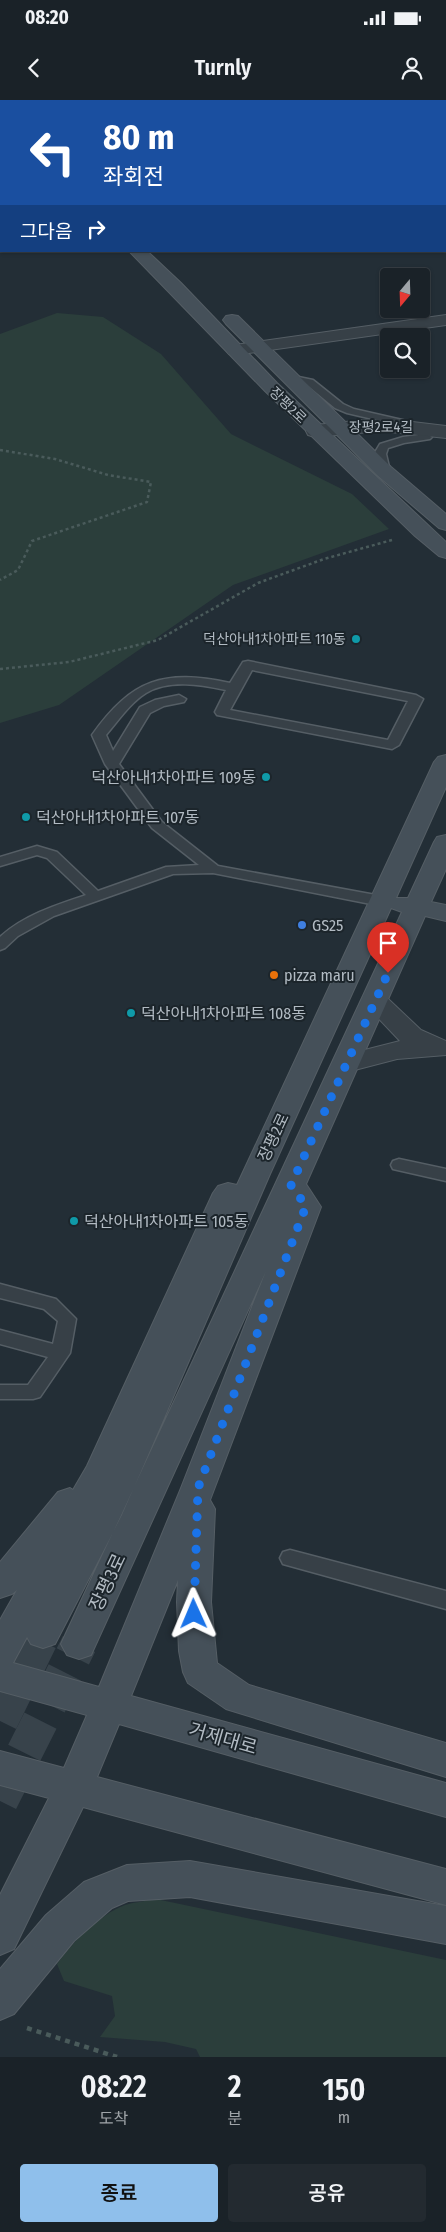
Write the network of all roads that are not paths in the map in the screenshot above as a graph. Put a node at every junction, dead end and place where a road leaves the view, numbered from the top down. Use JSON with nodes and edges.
{"nodes":[{"id":1,"x":138,"y":252,"type":"edge"},
{"id":2,"x":161,"y":252,"type":"edge"},
{"id":3,"x":446,"y":320,"type":"edge"},
{"id":4,"x":258,"y":346,"type":"junction"},
{"id":5,"x":235,"y":350,"type":"junction"},
{"id":6,"x":289,"y":378,"type":"junction"},
{"id":7,"x":345,"y":432,"type":"junction"},
{"id":8,"x":425,"y":432,"type":"junction"},
{"id":9,"x":446,"y":432,"type":"edge"},
{"id":10,"x":320,"y":435,"type":"junction"},
{"id":11,"x":446,"y":440,"type":"edge"},
{"id":12,"x":384,"y":471,"type":"junction"},
{"id":13,"x":446,"y":524,"type":"edge"},
{"id":14,"x":446,"y":552,"type":"edge"},
{"id":15,"x":234,"y":688,"type":"junction"},
{"id":16,"x":179,"y":699,"type":"dead end"},
{"id":17,"x":112,"y":764,"type":"junction"},
{"id":18,"x":442,"y":780,"type":"edge"},
{"id":19,"x":446,"y":842,"type":"edge"},
{"id":20,"x":0,"y":862,"type":"edge"},
{"id":21,"x":213,"y":869,"type":"junction"},
{"id":22,"x":95,"y":896,"type":"junction"},
{"id":23,"x":381,"y":901,"type":"junction"},
{"id":24,"x":418,"y":907,"type":"junction"},
{"id":25,"x":446,"y":913,"type":"edge"},
{"id":26,"x":0,"y":945,"type":"edge"},
{"id":27,"x":375,"y":1001,"type":"junction"},
{"id":28,"x":442,"y":1049,"type":"edge"},
{"id":29,"x":347,"y":1063,"type":"junction"},
{"id":30,"x":399,"y":1165,"type":"dead end"},
{"id":31,"x":256,"y":1174,"type":"junction"},
{"id":32,"x":446,"y":1175,"type":"edge"},
{"id":33,"x":291,"y":1185,"type":"junction"},
{"id":34,"x":0,"y":1291,"type":"edge"},
{"id":35,"x":0,"y":1337,"type":"edge"},
{"id":36,"x":61,"y":1353,"type":"junction"},
{"id":37,"x":0,"y":1392,"type":"edge"},
{"id":38,"x":101,"y":1470,"type":"junction"},
{"id":39,"x":198,"y":1488,"type":"junction"},
{"id":40,"x":121,"y":1517,"type":"junction"},
{"id":41,"x":290,"y":1558,"type":"dead end"},
{"id":42,"x":0,"y":1584,"type":"edge"},
{"id":43,"x":446,"y":1600,"type":"edge"},
{"id":44,"x":43,"y":1633,"type":"tunnel mouth"},
{"id":45,"x":78,"y":1644,"type":"tunnel mouth"},
{"id":46,"x":0,"y":1653,"type":"edge"},
{"id":47,"x":0,"y":1675,"type":"edge"},
{"id":48,"x":109,"y":1706,"type":"junction"},
{"id":49,"x":446,"y":1760,"type":"edge"},
{"id":50,"x":0,"y":1768,"type":"edge"},
{"id":51,"x":74,"y":1787,"type":"junction"},
{"id":52,"x":446,"y":1800,"type":"edge"},
{"id":53,"x":446,"y":1887,"type":"edge"},
{"id":54,"x":446,"y":1925,"type":"edge"},
{"id":55,"x":0,"y":1936,"type":"edge"},
{"id":56,"x":9,"y":2013,"type":"edge"}],
"edges":[{"from":1,"to":5,"type":"street","name":"장평2로"},
{"from":2,"to":4,"type":"street","name":"장평2로"},
{"from":3,"to":4,"type":"street"},
{"from":4,"to":5,"type":"street"},
{"from":4,"to":6,"type":"street","name":"장평2로"},
{"from":5,"to":10,"type":"street","name":"장평2로"},
{"from":6,"to":7,"type":"street","name":"장평2로"},
{"from":6,"to":8,"type":"lane"},
{"from":7,"to":8,"type":"street","name":"장평2로4길"},
{"from":7,"to":10,"type":"street","name":"장평2로4길"},
{"from":7,"to":12,"type":"street","name":"장평2로"},
{"from":8,"to":9,"type":"street","name":"장평2로4길"},
{"from":8,"to":11,"type":"street","name":"장평2로4길"},
{"from":8,"to":12,"type":"lane"},
{"from":10,"to":14,"type":"street","name":"장평2로"},
{"from":12,"to":13,"type":"street","name":"장평2로"},
{"from":15,"to":15,"type":"lane"},
{"from":15,"to":17,"type":"lane"},
{"from":16,"to":17,"type":"lane"},
{"from":17,"to":21,"type":"lane"},
{"from":18,"to":23,"type":"street","name":"장평2로"},
{"from":19,"to":24,"type":"street"},
{"from":20,"to":22,"type":"lane"},
{"from":21,"to":22,"type":"lane"},
{"from":21,"to":23,"type":"lane"},
{"from":22,"to":26,"type":"lane"},
{"from":23,"to":24,"type":"street"},
{"from":23,"to":31,"type":"street","name":"장평2로"},
{"from":24,"to":25,"type":"street"},
{"from":24,"to":27,"type":"street"},
{"from":27,"to":28,"type":"street"},
{"from":27,"to":29,"type":"street"},
{"from":28,"to":29,"type":"street"},
{"from":29,"to":33,"type":"street"},
{"from":30,"to":32,"type":"lane"},
{"from":31,"to":38,"type":"street"},
{"from":31,"to":40,"type":"street","name":"장평2로"},
{"from":33,"to":39,"type":"street"},
{"from":33,"to":40,"type":"street"},
{"from":34,"to":36,"type":"lane"},
{"from":35,"to":36,"type":"lane"},
{"from":36,"to":37,"type":"lane"},
{"from":38,"to":42,"type":"street"},
{"from":38,"to":46,"type":"street"},
{"from":39,"to":48,"type":"street"},
{"from":39,"to":49,"type":"street"},
{"from":40,"to":44,"type":"street","name":"장평3로"},
{"from":40,"to":45,"type":"street","name":"장평3로"},
{"from":41,"to":43,"type":"lane"},
{"from":47,"to":48,"type":"street","name":"거제대로"},
{"from":48,"to":51,"type":"street"},
{"from":48,"to":52,"type":"street","name":"거제대로"},
{"from":50,"to":51,"type":"street"},
{"from":51,"to":53,"type":"street"},
{"from":51,"to":55,"type":"street"},
{"from":54,"to":56,"type":"street"}]}
